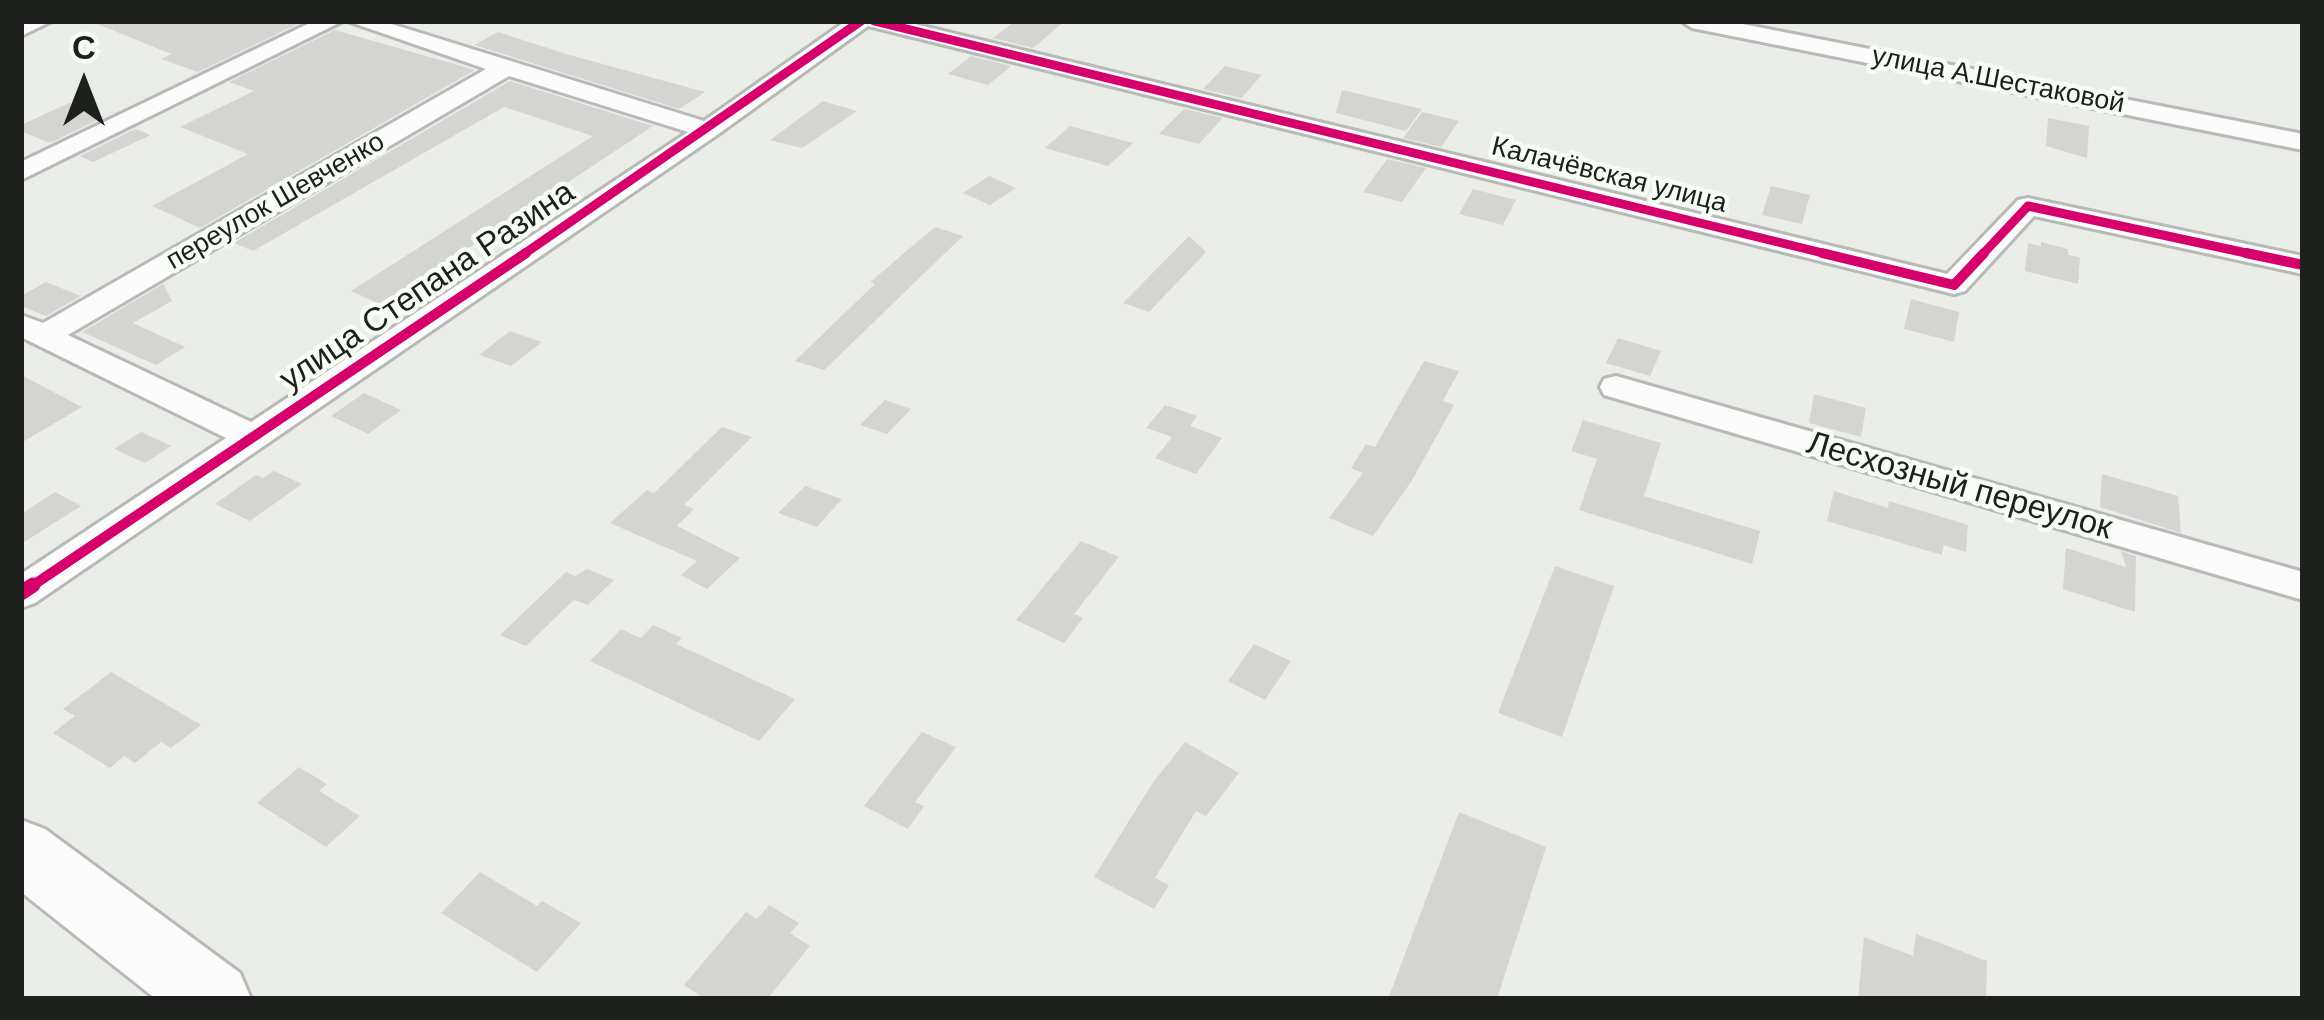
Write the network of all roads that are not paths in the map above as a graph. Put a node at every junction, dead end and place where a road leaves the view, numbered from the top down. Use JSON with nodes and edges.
{"nodes":[{"id":1,"x":40,"y":21,"type":"edge"},
{"id":2,"x":332,"y":21,"type":"edge"},
{"id":3,"x":358,"y":21,"type":"edge"},
{"id":4,"x":861,"y":21,"type":"edge"},
{"id":5,"x":874,"y":21,"type":"edge"},
{"id":6,"x":1692,"y":21,"type":"edge"},
{"id":7,"x":21,"y":29,"type":"edge"},
{"id":8,"x":507,"y":68,"type":"junction"},
{"id":9,"x":709,"y":130,"type":"junction"},
{"id":10,"x":2303,"y":142,"type":"edge"},
{"id":11,"x":21,"y":172,"type":"edge"},
{"id":12,"x":2303,"y":265,"type":"edge"},
{"id":13,"x":33,"y":330,"type":"edge"},
{"id":14,"x":1616,"y":387,"type":"dead end"},
{"id":15,"x":254,"y":437,"type":"junction"},
{"id":16,"x":2303,"y":586,"type":"edge"},
{"id":17,"x":21,"y":593,"type":"edge"},
{"id":18,"x":21,"y":850,"type":"edge"},
{"id":19,"x":212,"y":998,"type":"edge"}],
"edges":[{"from":1,"to":7,"type":"street"},
{"from":2,"to":11,"type":"street"},
{"from":3,"to":8,"type":"street"},
{"from":4,"to":9,"type":"street","name":"улица Степана Разина"},
{"from":5,"to":12,"type":"street","name":"Калачёвская улица"},
{"from":6,"to":10,"type":"street","name":"улица А.Шестаковой"},
{"from":8,"to":9,"type":"street"},
{"from":8,"to":13,"type":"street","name":"переулок Шевченко"},
{"from":9,"to":15,"type":"street","name":"улица Степана Разина"},
{"from":13,"to":15,"type":"street"},
{"from":14,"to":16,"type":"street","name":"Лесхозный переулок"},
{"from":15,"to":17,"type":"street","name":"улица Степана Разина"},
{"from":18,"to":19,"type":"street"}]}
